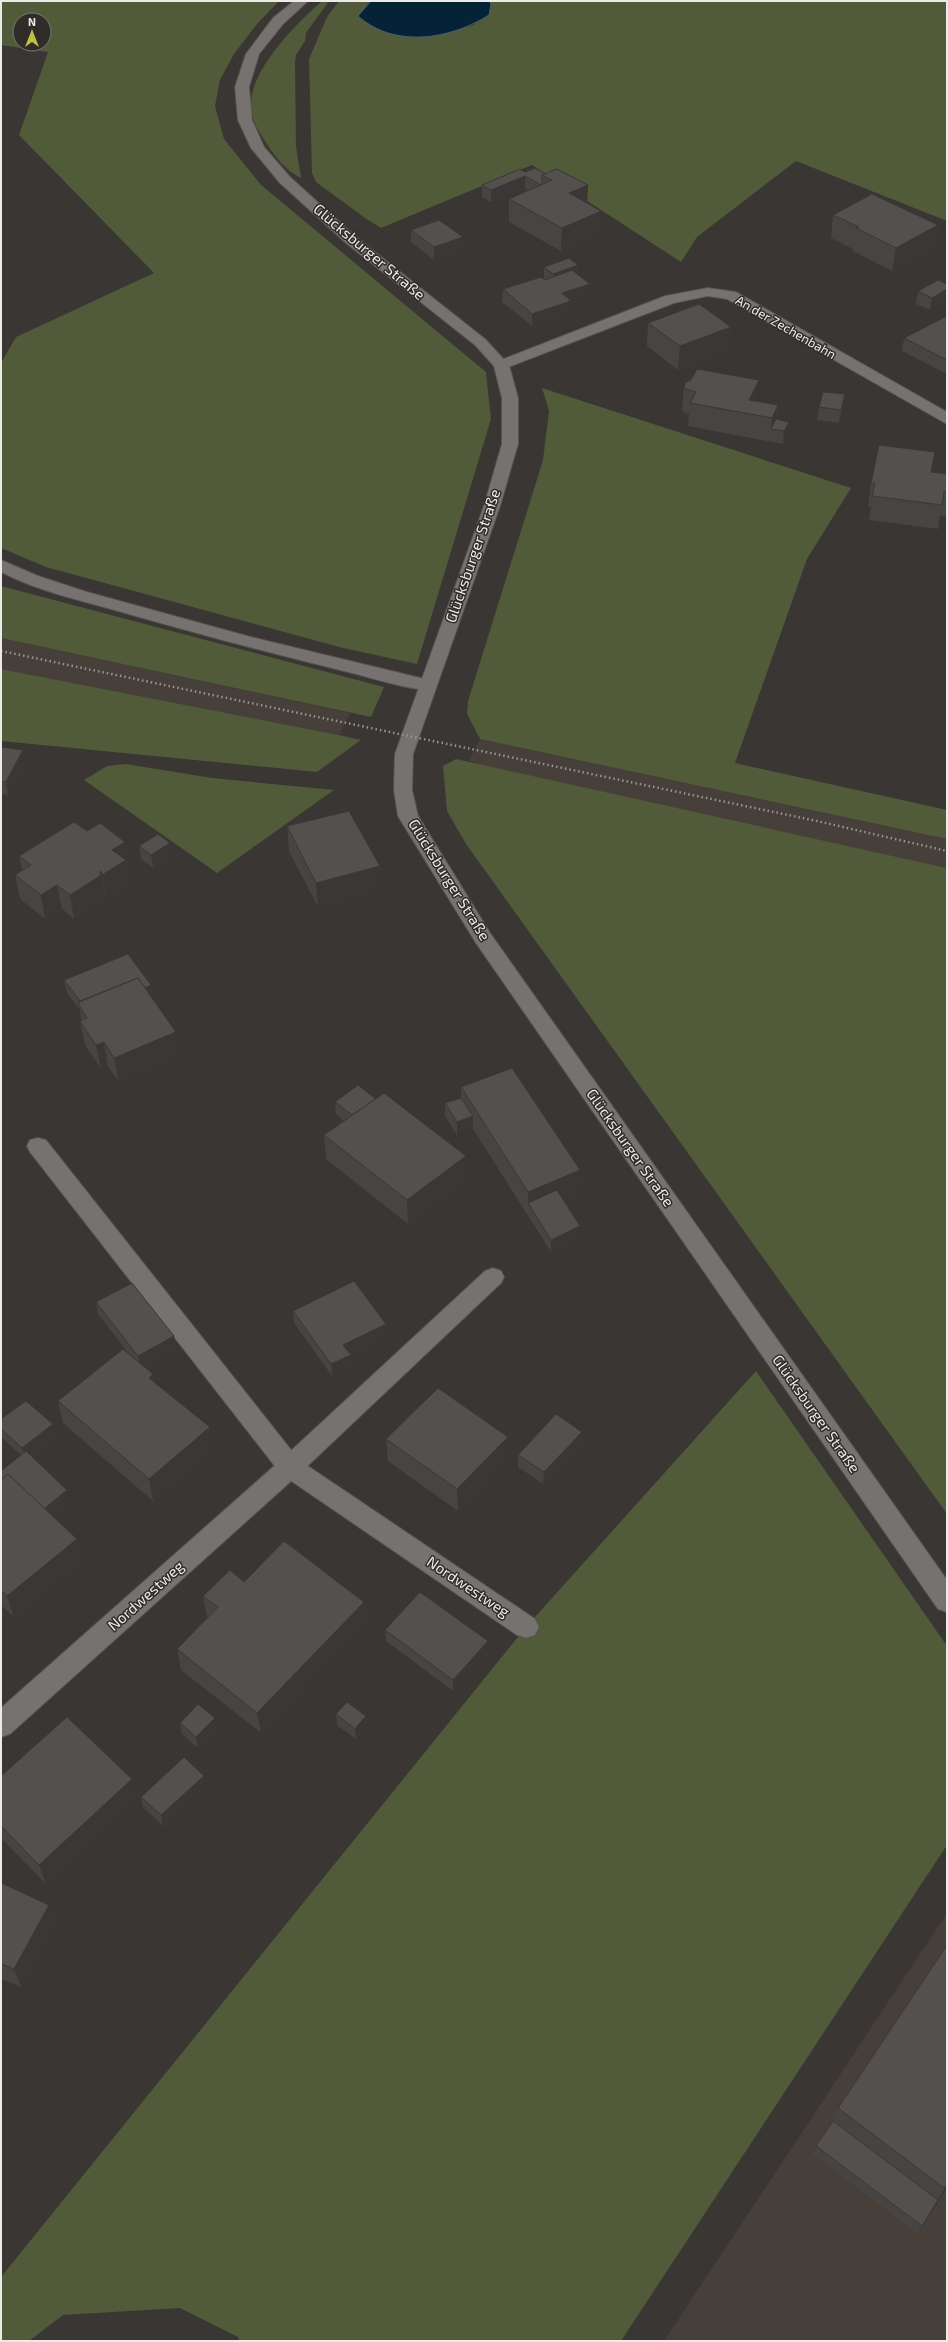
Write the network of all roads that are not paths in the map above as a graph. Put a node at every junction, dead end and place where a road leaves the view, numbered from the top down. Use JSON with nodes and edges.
{"nodes":[{"id":1,"x":302,"y":1,"type":"edge"},
{"id":2,"x":501,"y":365,"type":"junction"},
{"id":3,"x":947,"y":419,"type":"edge"},
{"id":4,"x":1,"y":565,"type":"edge"},
{"id":5,"x":427,"y":685,"type":"junction"},
{"id":6,"x":38,"y":1146,"type":"dead end"},
{"id":7,"x":493,"y":1278,"type":"dead end"},
{"id":8,"x":290,"y":1467,"type":"junction"},
{"id":9,"x":947,"y":1601,"type":"edge"},
{"id":10,"x":526,"y":1627,"type":"dead end"},
{"id":11,"x":1,"y":1725,"type":"edge"}],
"edges":[{"from":1,"to":2,"type":"main road","name":"Glücksburger Straße"},
{"from":2,"to":3,"type":"main road","name":"An der Zechenbahn"},
{"from":2,"to":5,"type":"main road","name":"Glücksburger Straße"},
{"from":4,"to":5,"type":"main road"},
{"from":5,"to":9,"type":"main road","name":"Glücksburger Straße"},
{"from":6,"to":8,"type":"main road"},
{"from":7,"to":8,"type":"main road","name":"Nordwestweg"},
{"from":8,"to":10,"type":"main road","name":"Nordwestweg"},
{"from":8,"to":11,"type":"main road","name":"Nordwestweg"}]}
